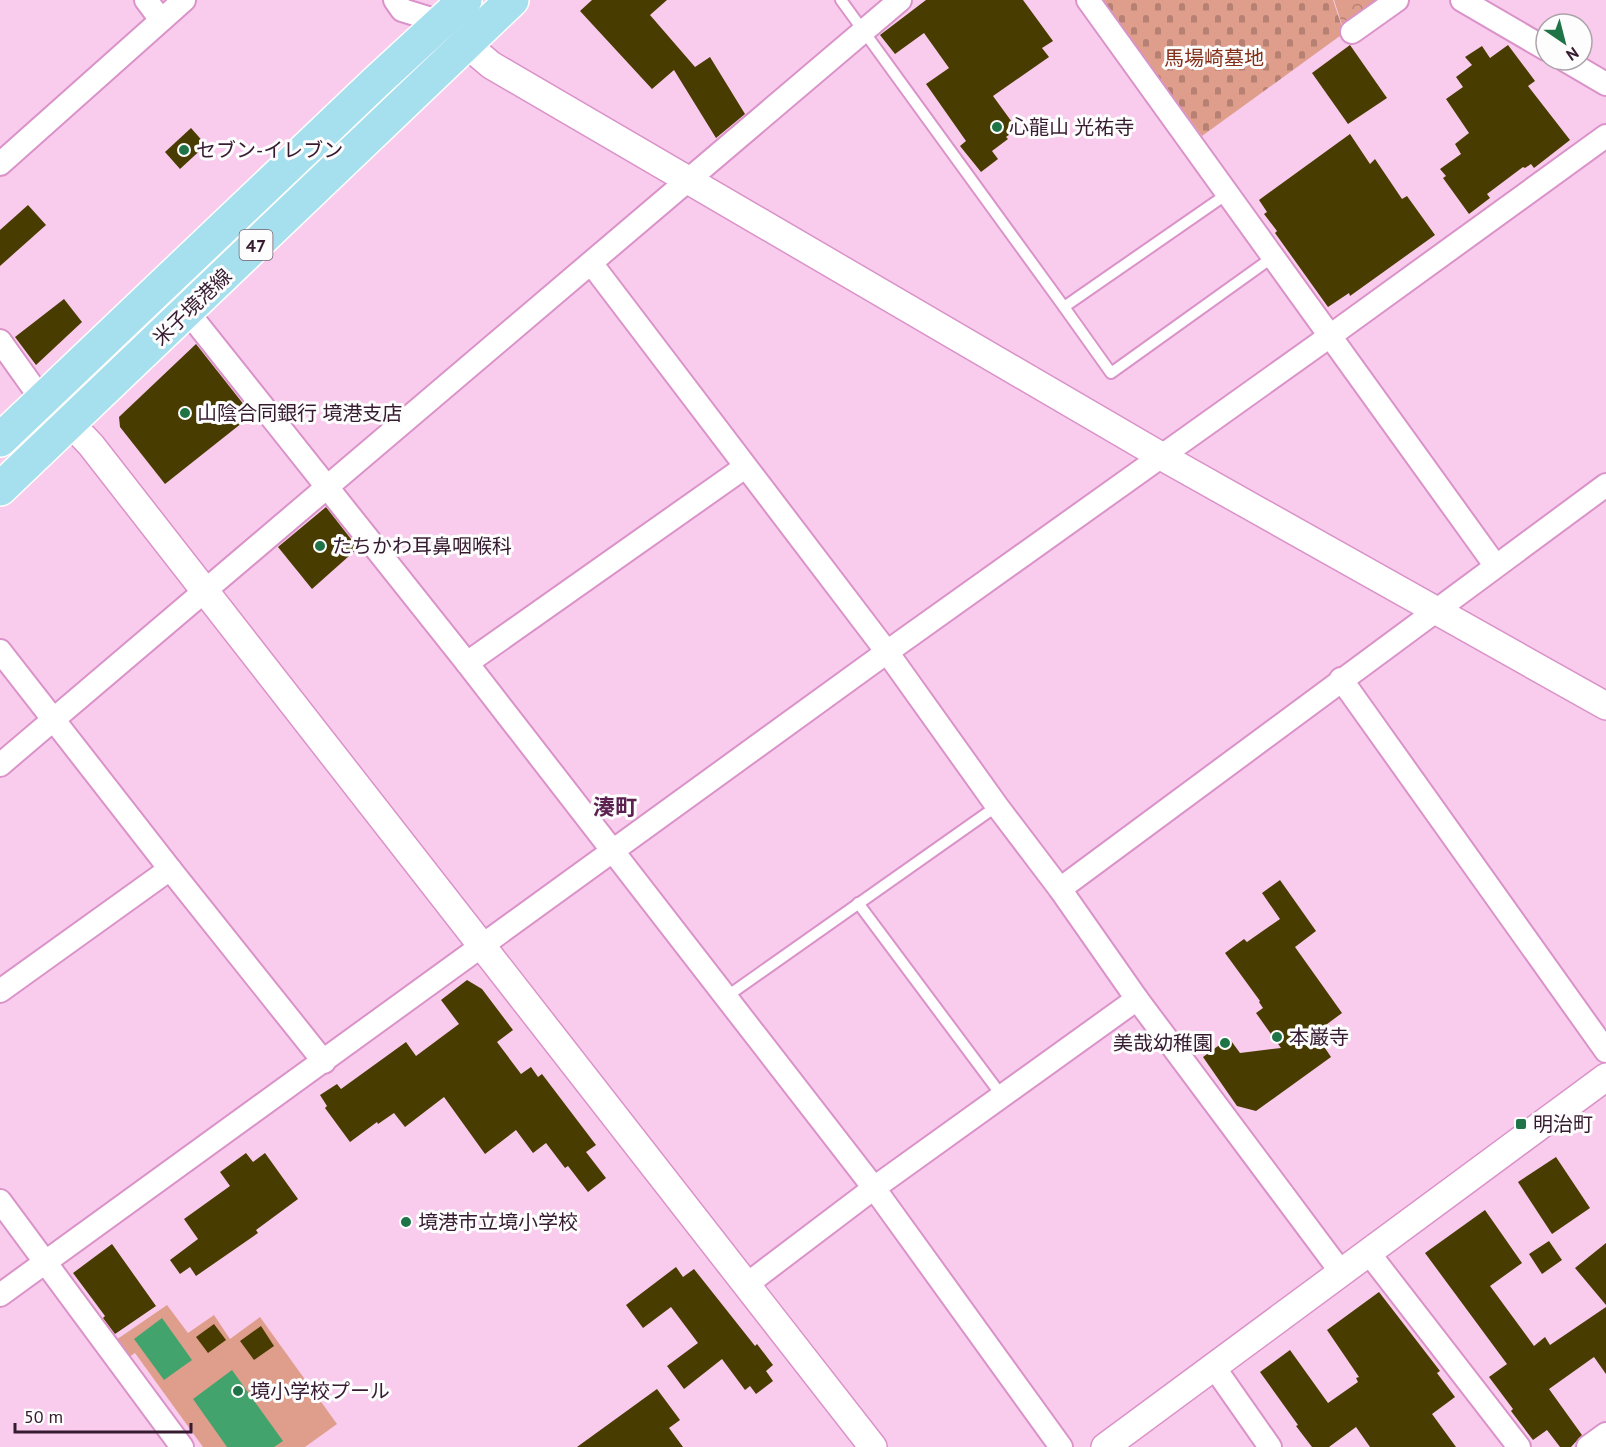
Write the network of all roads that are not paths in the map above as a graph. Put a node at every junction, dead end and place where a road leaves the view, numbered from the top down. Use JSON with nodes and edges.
{"nodes":[{"id":1,"x":146,"y":0,"type":"edge"},
{"id":2,"x":184,"y":0,"type":"edge"},
{"id":3,"x":395,"y":0,"type":"edge"},
{"id":4,"x":465,"y":0,"type":"edge"},
{"id":5,"x":512,"y":0,"type":"edge"},
{"id":6,"x":841,"y":0,"type":"edge"},
{"id":7,"x":900,"y":0,"type":"edge"},
{"id":8,"x":1088,"y":0,"type":"edge"},
{"id":9,"x":1396,"y":0,"type":"edge"},
{"id":10,"x":1462,"y":0,"type":"edge"},
{"id":11,"x":438,"y":11,"type":"edge"},
{"id":12,"x":161,"y":20,"type":"junction"},
{"id":13,"x":864,"y":31,"type":"junction"},
{"id":14,"x":1352,"y":32,"type":"dead end"},
{"id":15,"x":1534,"y":42,"type":"edge"},
{"id":16,"x":465,"y":45,"type":"junction"},
{"id":17,"x":1586,"y":72,"type":"edge"},
{"id":18,"x":1606,"y":84,"type":"edge"},
{"id":19,"x":1606,"y":136,"type":"edge"},
{"id":20,"x":0,"y":164,"type":"edge"},
{"id":21,"x":690,"y":180,"type":"junction"},
{"id":22,"x":1227,"y":194,"type":"junction"},
{"id":23,"x":1273,"y":257,"type":"junction"},
{"id":24,"x":591,"y":262,"type":"junction"},
{"id":25,"x":1064,"y":307,"type":"junction"},
{"id":26,"x":187,"y":311,"type":"junction"},
{"id":27,"x":1330,"y":336,"type":"junction"},
{"id":28,"x":0,"y":341,"type":"edge"},
{"id":29,"x":42,"y":400,"type":"junction"},
{"id":30,"x":70,"y":423,"type":"junction"},
{"id":31,"x":0,"y":440,"type":"edge"},
{"id":32,"x":1161,"y":456,"type":"junction"},
{"id":33,"x":746,"y":467,"type":"junction"},
{"id":34,"x":1606,"y":485,"type":"edge"},
{"id":35,"x":328,"y":486,"type":"junction"},
{"id":36,"x":0,"y":489,"type":"edge"},
{"id":37,"x":1495,"y":565,"type":"junction"},
{"id":38,"x":204,"y":591,"type":"junction"},
{"id":39,"x":1436,"y":610,"type":"junction"},
{"id":40,"x":0,"y":651,"type":"edge"},
{"id":41,"x":887,"y":652,"type":"junction"},
{"id":42,"x":467,"y":663,"type":"junction"},
{"id":43,"x":1341,"y":679,"type":"junction"},
{"id":44,"x":1606,"y":706,"type":"edge"},
{"id":45,"x":54,"y":720,"type":"junction"},
{"id":46,"x":0,"y":765,"type":"edge"},
{"id":47,"x":997,"y":806,"type":"junction"},
{"id":48,"x":613,"y":851,"type":"junction"},
{"id":49,"x":170,"y":869,"type":"junction"},
{"id":50,"x":1060,"y":889,"type":"junction"},
{"id":51,"x":858,"y":903,"type":"junction"},
{"id":52,"x":483,"y":947,"type":"junction"},
{"id":53,"x":0,"y":991,"type":"edge"},
{"id":54,"x":726,"y":997,"type":"junction"},
{"id":55,"x":1137,"y":999,"type":"junction"},
{"id":56,"x":1606,"y":1051,"type":"edge"},
{"id":57,"x":324,"y":1062,"type":"junction"},
{"id":58,"x":1606,"y":1077,"type":"edge"},
{"id":59,"x":1002,"y":1096,"type":"junction"},
{"id":60,"x":874,"y":1188,"type":"junction"},
{"id":61,"x":0,"y":1201,"type":"edge"},
{"id":62,"x":1368,"y":1251,"type":"junction"},
{"id":63,"x":45,"y":1263,"type":"junction"},
{"id":64,"x":1341,"y":1272,"type":"junction"},
{"id":65,"x":746,"y":1285,"type":"junction"},
{"id":66,"x":0,"y":1295,"type":"edge"},
{"id":67,"x":1214,"y":1367,"type":"junction"},
{"id":68,"x":1606,"y":1434,"type":"edge"},
{"id":69,"x":182,"y":1447,"type":"edge"},
{"id":70,"x":873,"y":1447,"type":"edge"},
{"id":71,"x":1060,"y":1447,"type":"edge"},
{"id":72,"x":1105,"y":1447,"type":"edge"},
{"id":73,"x":1269,"y":1447,"type":"edge"},
{"id":74,"x":1519,"y":1447,"type":"edge"},
{"id":75,"x":1588,"y":1447,"type":"edge"}],
"edges":[{"from":1,"to":12,"type":"street"},
{"from":2,"to":12,"type":"street"},
{"from":3,"to":11,"type":"street"},
{"from":4,"to":11,"type":"main road","name":"米子境港線","number":"47"},
{"from":5,"to":16,"type":"main road","name":"米子境港線","number":"47"},
{"from":6,"to":13,"type":"lane"},
{"from":7,"to":13,"type":"street"},
{"from":8,"to":22,"type":"street"},
{"from":9,"to":14,"type":"street"},
{"from":10,"to":15,"type":"street"},
{"from":11,"to":16,"type":"street"},
{"from":11,"to":29,"type":"main road","name":"米子境港線","number":"47"},
{"from":12,"to":20,"type":"street"},
{"from":13,"to":21,"type":"street"},
{"from":13,"to":25,"type":"lane"},
{"from":16,"to":21,"type":"street"},
{"from":16,"to":26,"type":"main road","name":"米子境港線","number":"47"},
{"from":17,"to":18,"type":"street"},
{"from":19,"to":27,"type":"street"},
{"from":21,"to":24,"type":"street"},
{"from":21,"to":32,"type":"street"},
{"from":22,"to":23,"type":"street"},
{"from":22,"to":25,"type":"lane"},
{"from":23,"to":25,"type":"lane"},
{"from":23,"to":27,"type":"street"},
{"from":24,"to":33,"type":"street"},
{"from":24,"to":35,"type":"street"},
{"from":26,"to":30,"type":"main road","name":"米子境港線","number":"47"},
{"from":26,"to":35,"type":"street"},
{"from":27,"to":32,"type":"street"},
{"from":27,"to":37,"type":"street"},
{"from":28,"to":29,"type":"street"},
{"from":29,"to":30,"type":"street"},
{"from":29,"to":31,"type":"main road","name":"米子境港線","number":"47"},
{"from":30,"to":36,"type":"main road","name":"米子境港線","number":"47"},
{"from":30,"to":38,"type":"street"},
{"from":32,"to":39,"type":"street"},
{"from":32,"to":41,"type":"street"},
{"from":33,"to":41,"type":"street"},
{"from":33,"to":42,"type":"street"},
{"from":34,"to":37,"type":"street"},
{"from":35,"to":38,"type":"street"},
{"from":35,"to":42,"type":"street"},
{"from":37,"to":39,"type":"street"},
{"from":38,"to":45,"type":"street"},
{"from":38,"to":52,"type":"street"},
{"from":39,"to":43,"type":"street"},
{"from":39,"to":44,"type":"street"},
{"from":40,"to":45,"type":"street"},
{"from":41,"to":47,"type":"street"},
{"from":41,"to":48,"type":"street"},
{"from":42,"to":48,"type":"street"},
{"from":43,"to":50,"type":"street"},
{"from":43,"to":56,"type":"street"},
{"from":45,"to":46,"type":"street"},
{"from":45,"to":49,"type":"street"},
{"from":47,"to":50,"type":"street"},
{"from":47,"to":51,"type":"lane"},
{"from":48,"to":52,"type":"street"},
{"from":48,"to":54,"type":"street"},
{"from":49,"to":53,"type":"street"},
{"from":49,"to":57,"type":"street"},
{"from":50,"to":55,"type":"street"},
{"from":51,"to":54,"type":"lane"},
{"from":51,"to":59,"type":"lane"},
{"from":52,"to":57,"type":"street"},
{"from":52,"to":65,"type":"street"},
{"from":54,"to":60,"type":"street"},
{"from":55,"to":59,"type":"street"},
{"from":55,"to":64,"type":"street"},
{"from":57,"to":63,"type":"street"},
{"from":58,"to":62,"type":"street"},
{"from":59,"to":60,"type":"street"},
{"from":60,"to":65,"type":"street"},
{"from":60,"to":71,"type":"street"},
{"from":61,"to":63,"type":"street"},
{"from":62,"to":64,"type":"street"},
{"from":62,"to":74,"type":"street"},
{"from":63,"to":66,"type":"street"},
{"from":63,"to":69,"type":"street"},
{"from":64,"to":67,"type":"street"},
{"from":65,"to":70,"type":"street"},
{"from":67,"to":72,"type":"street"},
{"from":67,"to":73,"type":"street"},
{"from":68,"to":75,"type":"street"}]}
